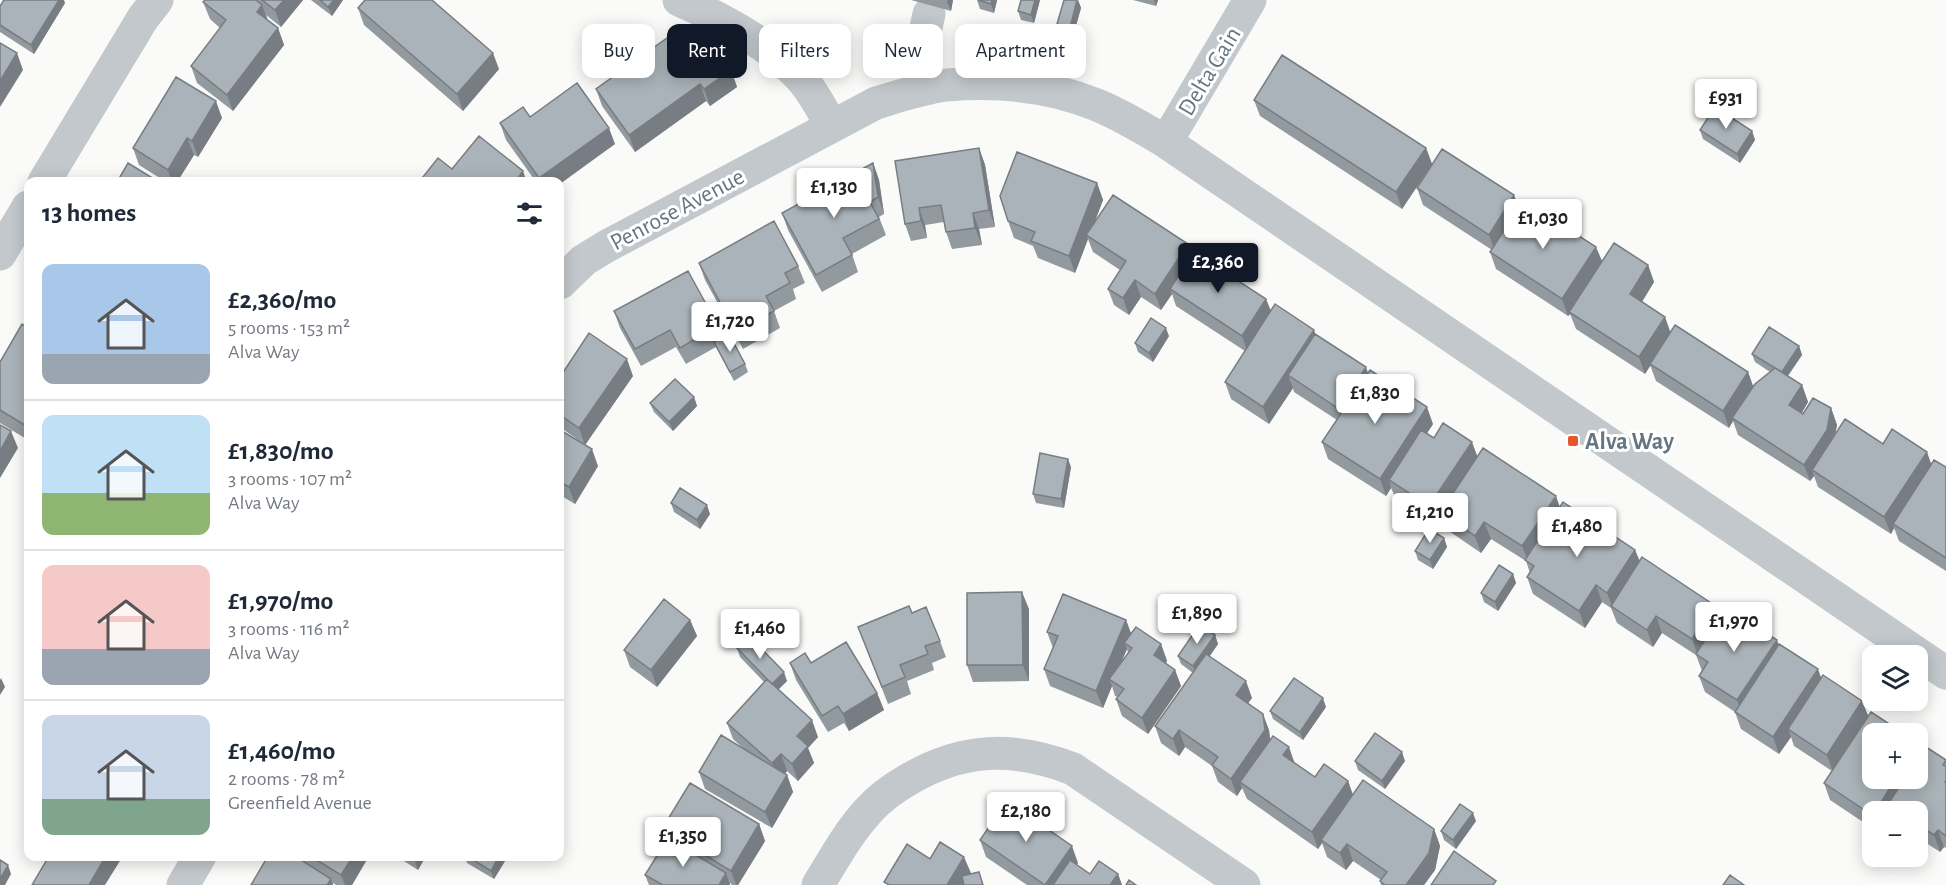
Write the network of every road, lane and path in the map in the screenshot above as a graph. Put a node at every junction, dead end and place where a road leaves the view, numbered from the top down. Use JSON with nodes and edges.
{"nodes":[{"id":1,"x":157,"y":0,"type":"edge"},
{"id":2,"x":679,"y":0,"type":"edge"},
{"id":3,"x":1250,"y":0,"type":"edge"},
{"id":4,"x":739,"y":14,"type":"edge"},
{"id":5,"x":929,"y":14,"type":"dead end"},
{"id":6,"x":930,"y":88,"type":"junction"},
{"id":7,"x":831,"y":126,"type":"junction"},
{"id":8,"x":1166,"y":142,"type":"junction"},
{"id":9,"x":47,"y":177,"type":"edge"},
{"id":10,"x":24,"y":214,"type":"edge"},
{"id":11,"x":0,"y":254,"type":"edge"},
{"id":12,"x":564,"y":279,"type":"edge"},
{"id":13,"x":1946,"y":673,"type":"edge"},
{"id":14,"x":197,"y":861,"type":"edge"},
{"id":15,"x":183,"y":885,"type":"edge"},
{"id":16,"x":818,"y":885,"type":"edge"},
{"id":17,"x":1244,"y":885,"type":"edge"}],
"edges":[{"from":1,"to":9,"type":"street"},
{"from":2,"to":4,"type":"street"},
{"from":3,"to":8,"type":"street","name":"Delta Gain"},
{"from":4,"to":7,"type":"street"},
{"from":5,"to":6,"type":"street"},
{"from":6,"to":7,"type":"street","name":"Penrose Avenue"},
{"from":6,"to":8,"type":"street","name":"Penrose Avenue"},
{"from":7,"to":12,"type":"street","name":"Penrose Avenue"},
{"from":8,"to":13,"type":"street"},
{"from":10,"to":11,"type":"street"},
{"from":14,"to":15,"type":"street"},
{"from":16,"to":17,"type":"street"}]}
